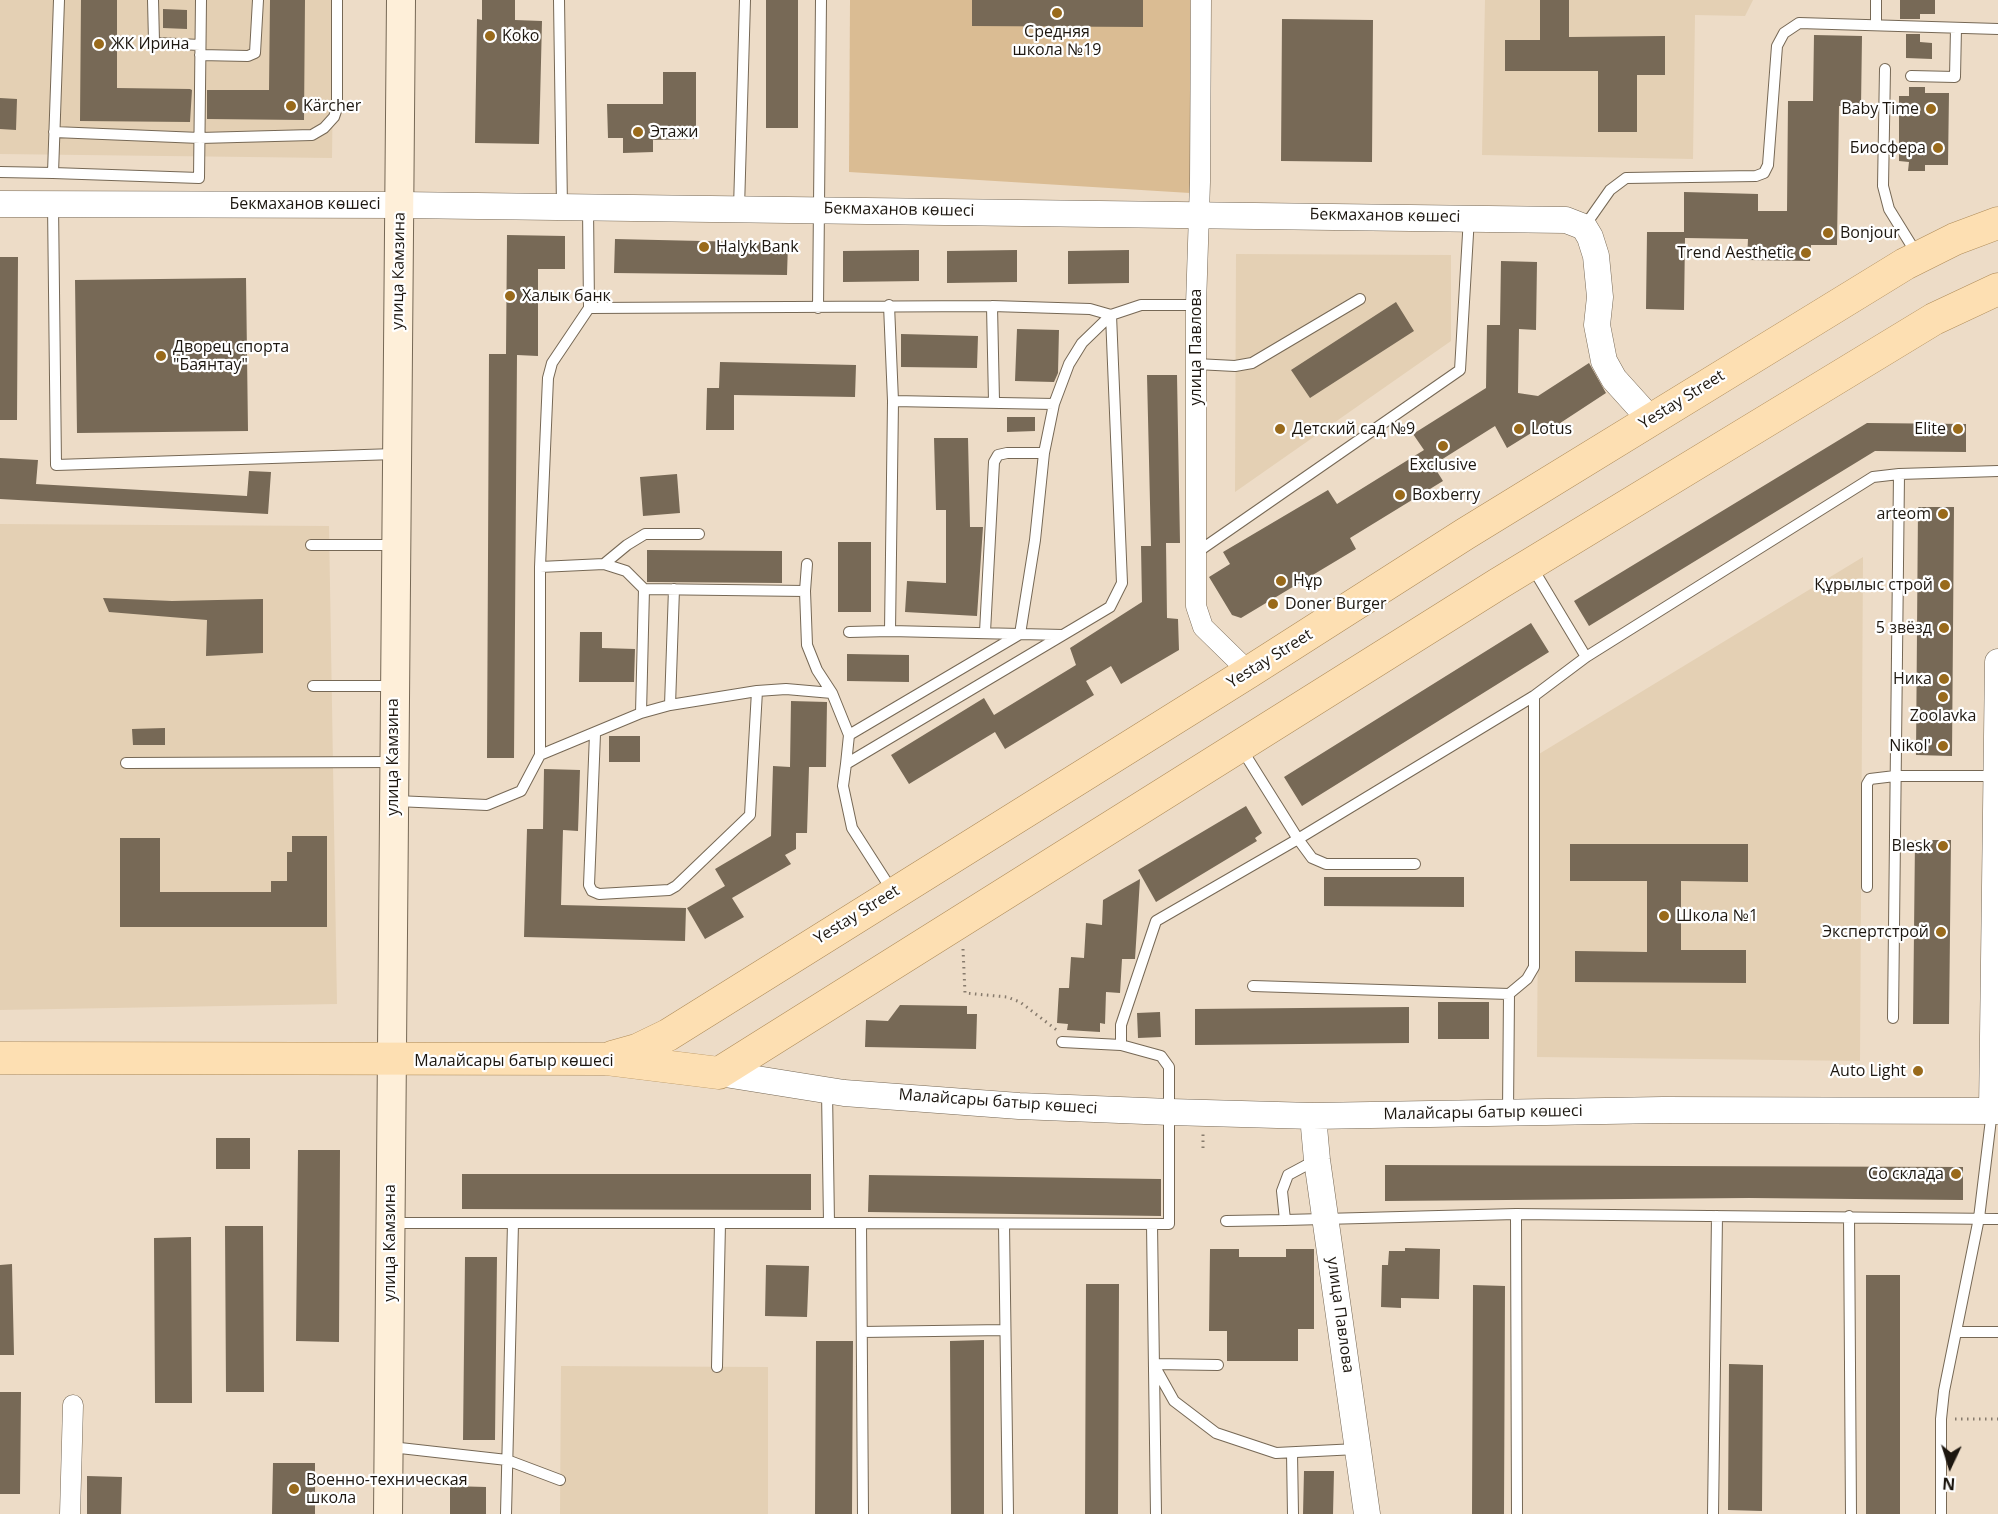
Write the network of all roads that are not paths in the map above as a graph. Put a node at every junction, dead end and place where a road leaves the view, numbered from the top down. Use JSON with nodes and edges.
{"nodes":[{"id":1,"x":59,"y":0,"type":"edge"},
{"id":2,"x":153,"y":0,"type":"edge"},
{"id":3,"x":201,"y":0,"type":"edge"},
{"id":4,"x":258,"y":0,"type":"edge"},
{"id":5,"x":337,"y":0,"type":"edge"},
{"id":6,"x":401,"y":0,"type":"edge"},
{"id":7,"x":559,"y":0,"type":"edge"},
{"id":8,"x":745,"y":0,"type":"edge"},
{"id":9,"x":821,"y":0,"type":"edge"},
{"id":10,"x":1201,"y":0,"type":"edge"},
{"id":11,"x":1876,"y":0,"type":"edge"},
{"id":12,"x":1876,"y":25,"type":"junction"},
{"id":13,"x":1956,"y":28,"type":"junction"},
{"id":14,"x":1998,"y":29,"type":"edge"},
{"id":15,"x":200,"y":50,"type":"junction"},
{"id":16,"x":1884,"y":69,"type":"dead end"},
{"id":17,"x":1911,"y":76,"type":"dead end"},
{"id":18,"x":54,"y":132,"type":"junction"},
{"id":19,"x":200,"y":138,"type":"junction"},
{"id":20,"x":0,"y":172,"type":"edge"},
{"id":21,"x":53,"y":173,"type":"junction"},
{"id":22,"x":199,"y":191,"type":"junction"},
{"id":23,"x":0,"y":204,"type":"edge"},
{"id":24,"x":53,"y":204,"type":"junction"},
{"id":25,"x":400,"y":205,"type":"junction"},
{"id":26,"x":562,"y":207,"type":"junction"},
{"id":27,"x":588,"y":207,"type":"junction"},
{"id":28,"x":739,"y":208,"type":"junction"},
{"id":29,"x":819,"y":209,"type":"junction"},
{"id":30,"x":1200,"y":213,"type":"junction"},
{"id":31,"x":1469,"y":217,"type":"junction"},
{"id":32,"x":1998,"y":223,"type":"edge"},
{"id":33,"x":1584,"y":227,"type":"junction"},
{"id":34,"x":1918,"y":257,"type":"junction"},
{"id":35,"x":1998,"y":289,"type":"edge"},
{"id":36,"x":1360,"y":299,"type":"dead end"},
{"id":37,"x":1196,"y":304,"type":"junction"},
{"id":38,"x":889,"y":305,"type":"junction"},
{"id":39,"x":992,"y":306,"type":"junction"},
{"id":40,"x":589,"y":308,"type":"junction"},
{"id":41,"x":818,"y":308,"type":"junction"},
{"id":42,"x":1111,"y":315,"type":"junction"},
{"id":43,"x":1196,"y":364,"type":"junction"},
{"id":44,"x":893,"y":401,"type":"junction"},
{"id":45,"x":994,"y":401,"type":"junction"},
{"id":46,"x":1054,"y":404,"type":"junction"},
{"id":47,"x":1650,"y":420,"type":"junction"},
{"id":48,"x":1044,"y":453,"type":"junction"},
{"id":49,"x":395,"y":454,"type":"junction"},
{"id":50,"x":1998,"y":471,"type":"edge"},
{"id":51,"x":1899,"y":474,"type":"junction"},
{"id":52,"x":699,"y":534,"type":"dead end"},
{"id":53,"x":310,"y":544,"type":"dead end"},
{"id":54,"x":395,"y":545,"type":"junction"},
{"id":55,"x":1196,"y":553,"type":"junction"},
{"id":56,"x":604,"y":564,"type":"junction"},
{"id":57,"x":807,"y":564,"type":"dead end"},
{"id":58,"x":1530,"y":564,"type":"junction"},
{"id":59,"x":540,"y":567,"type":"junction"},
{"id":60,"x":644,"y":589,"type":"junction"},
{"id":61,"x":674,"y":589,"type":"junction"},
{"id":62,"x":805,"y":591,"type":"junction"},
{"id":63,"x":890,"y":631,"type":"junction"},
{"id":64,"x":849,"y":632,"type":"dead end"},
{"id":65,"x":986,"y":632,"type":"junction"},
{"id":66,"x":1020,"y":634,"type":"junction"},
{"id":67,"x":1063,"y":635,"type":"junction"},
{"id":68,"x":1586,"y":657,"type":"junction"},
{"id":69,"x":1998,"y":662,"type":"edge"},
{"id":70,"x":1250,"y":672,"type":"junction"},
{"id":71,"x":313,"y":686,"type":"dead end"},
{"id":72,"x":394,"y":686,"type":"junction"},
{"id":73,"x":757,"y":691,"type":"junction"},
{"id":74,"x":832,"y":693,"type":"junction"},
{"id":75,"x":1534,"y":696,"type":"junction"},
{"id":76,"x":670,"y":705,"type":"junction"},
{"id":77,"x":641,"y":713,"type":"junction"},
{"id":78,"x":595,"y":734,"type":"junction"},
{"id":79,"x":849,"y":735,"type":"junction"},
{"id":80,"x":1239,"y":745,"type":"junction"},
{"id":81,"x":540,"y":755,"type":"junction"},
{"id":82,"x":393,"y":762,"type":"junction"},
{"id":83,"x":126,"y":763,"type":"dead end"},
{"id":84,"x":846,"y":764,"type":"junction"},
{"id":85,"x":1895,"y":776,"type":"junction"},
{"id":86,"x":1997,"y":792,"type":"edge"},
{"id":87,"x":393,"y":801,"type":"junction"},
{"id":88,"x":1298,"y":839,"type":"junction"},
{"id":89,"x":1415,"y":864,"type":"dead end"},
{"id":90,"x":1867,"y":887,"type":"dead end"},
{"id":91,"x":893,"y":892,"type":"junction"},
{"id":92,"x":1252,"y":986,"type":"dead end"},
{"id":93,"x":1509,"y":993,"type":"junction"},
{"id":94,"x":1893,"y":1017,"type":"dead end"},
{"id":95,"x":1067,"y":1042,"type":"road end"},
{"id":96,"x":1121,"y":1046,"type":"junction"},
{"id":97,"x":0,"y":1058,"type":"edge"},
{"id":98,"x":606,"y":1059,"type":"junction"},
{"id":99,"x":390,"y":1060,"type":"junction"},
{"id":100,"x":719,"y":1073,"type":"junction"},
{"id":101,"x":827,"y":1091,"type":"junction"},
{"id":102,"x":1995,"y":1111,"type":"edge"},
{"id":103,"x":1170,"y":1112,"type":"junction"},
{"id":104,"x":1508,"y":1112,"type":"junction"},
{"id":105,"x":1313,"y":1116,"type":"junction"},
{"id":106,"x":1317,"y":1160,"type":"junction"},
{"id":107,"x":1516,"y":1214,"type":"junction"},
{"id":108,"x":1717,"y":1216,"type":"junction"},
{"id":109,"x":1849,"y":1216,"type":"junction"},
{"id":110,"x":1979,"y":1218,"type":"junction"},
{"id":111,"x":1327,"y":1219,"type":"junction"},
{"id":112,"x":1998,"y":1219,"type":"edge"},
{"id":113,"x":1285,"y":1220,"type":"junction"},
{"id":114,"x":1226,"y":1221,"type":"dead end"},
{"id":115,"x":390,"y":1223,"type":"junction"},
{"id":116,"x":513,"y":1223,"type":"junction"},
{"id":117,"x":720,"y":1223,"type":"junction"},
{"id":118,"x":829,"y":1223,"type":"junction"},
{"id":119,"x":861,"y":1223,"type":"junction"},
{"id":120,"x":1004,"y":1224,"type":"junction"},
{"id":121,"x":1152,"y":1224,"type":"junction"},
{"id":122,"x":1005,"y":1330,"type":"junction"},
{"id":123,"x":862,"y":1332,"type":"junction"},
{"id":124,"x":1957,"y":1332,"type":"junction"},
{"id":125,"x":1998,"y":1332,"type":"edge"},
{"id":126,"x":1154,"y":1364,"type":"junction"},
{"id":127,"x":1218,"y":1365,"type":"dead end"},
{"id":128,"x":717,"y":1367,"type":"dead end"},
{"id":129,"x":73,"y":1405,"type":"dead end"},
{"id":130,"x":389,"y":1447,"type":"junction"},
{"id":131,"x":1360,"y":1449,"type":"junction"},
{"id":132,"x":1292,"y":1453,"type":"junction"},
{"id":133,"x":507,"y":1460,"type":"junction"},
{"id":134,"x":560,"y":1480,"type":"dead end"},
{"id":135,"x":70,"y":1514,"type":"edge"},
{"id":136,"x":388,"y":1514,"type":"edge"},
{"id":137,"x":506,"y":1514,"type":"edge"},
{"id":138,"x":863,"y":1514,"type":"edge"},
{"id":139,"x":1008,"y":1514,"type":"edge"},
{"id":140,"x":1156,"y":1514,"type":"edge"},
{"id":141,"x":1293,"y":1514,"type":"edge"},
{"id":142,"x":1367,"y":1514,"type":"edge"},
{"id":143,"x":1517,"y":1514,"type":"edge"},
{"id":144,"x":1713,"y":1514,"type":"edge"},
{"id":145,"x":1851,"y":1514,"type":"edge"},
{"id":146,"x":1941,"y":1514,"type":"edge"}],
"edges":[{"from":1,"to":18,"type":"lane"},
{"from":2,"to":15,"type":"lane"},
{"from":3,"to":15,"type":"lane"},
{"from":4,"to":15,"type":"lane"},
{"from":5,"to":19,"type":"lane"},
{"from":6,"to":25,"type":"main road","name":"улица Камзина"},
{"from":7,"to":26,"type":"lane"},
{"from":8,"to":28,"type":"lane"},
{"from":9,"to":29,"type":"lane"},
{"from":10,"to":30,"type":"street","name":"улица Павлова"},
{"from":11,"to":12,"type":"lane"},
{"from":12,"to":13,"type":"lane"},
{"from":12,"to":33,"type":"lane"},
{"from":13,"to":14,"type":"lane"},
{"from":13,"to":17,"type":"lane"},
{"from":15,"to":19,"type":"lane"},
{"from":16,"to":34,"type":"lane"},
{"from":18,"to":19,"type":"lane"},
{"from":18,"to":21,"type":"lane"},
{"from":19,"to":22,"type":"lane"},
{"from":20,"to":21,"type":"lane"},
{"from":21,"to":22,"type":"lane"},
{"from":22,"to":24,"type":"street","name":"Бекмаханов көшесі"},
{"from":22,"to":25,"type":"street","name":"Бекмаханов көшесі"},
{"from":23,"to":24,"type":"street","name":"Бекмаханов көшесі"},
{"from":24,"to":49,"type":"lane"},
{"from":25,"to":26,"type":"street","name":"Бекмаханов көшесі"},
{"from":25,"to":49,"type":"main road","name":"улица Камзина"},
{"from":26,"to":27,"type":"street","name":"Бекмаханов көшесі"},
{"from":27,"to":28,"type":"street","name":"Бекмаханов көшесі"},
{"from":27,"to":40,"type":"lane"},
{"from":28,"to":29,"type":"street","name":"Бекмаханов көшесі"},
{"from":29,"to":30,"type":"street","name":"Бекмаханов көшесі"},
{"from":29,"to":41,"type":"lane"},
{"from":30,"to":31,"type":"street","name":"Бекмаханов көшесі"},
{"from":30,"to":37,"type":"street","name":"улица Павлова"},
{"from":31,"to":33,"type":"street","name":"Бекмаханов көшесі"},
{"from":31,"to":55,"type":"lane"},
{"from":32,"to":34,"type":"main road","name":"Yestay Street"},
{"from":33,"to":47,"type":"street"},
{"from":34,"to":47,"type":"main road","name":"Yestay Street"},
{"from":35,"to":58,"type":"main road"},
{"from":36,"to":43,"type":"lane"},
{"from":37,"to":42,"type":"lane"},
{"from":37,"to":43,"type":"street","name":"улица Павлова"},
{"from":38,"to":39,"type":"lane"},
{"from":38,"to":41,"type":"lane"},
{"from":38,"to":44,"type":"lane"},
{"from":39,"to":42,"type":"lane"},
{"from":39,"to":45,"type":"lane"},
{"from":40,"to":41,"type":"lane"},
{"from":40,"to":59,"type":"lane"},
{"from":42,"to":46,"type":"lane"},
{"from":42,"to":67,"type":"lane"},
{"from":43,"to":55,"type":"street","name":"улица Павлова"},
{"from":44,"to":45,"type":"lane"},
{"from":44,"to":63,"type":"lane"},
{"from":45,"to":46,"type":"lane"},
{"from":46,"to":48,"type":"lane"},
{"from":47,"to":70,"type":"main road","name":"Yestay Street"},
{"from":48,"to":65,"type":"lane"},
{"from":48,"to":66,"type":"lane"},
{"from":49,"to":54,"type":"main road","name":"улица Камзина"},
{"from":50,"to":51,"type":"lane"},
{"from":51,"to":68,"type":"lane"},
{"from":51,"to":85,"type":"lane"},
{"from":52,"to":56,"type":"lane"},
{"from":53,"to":54,"type":"lane"},
{"from":54,"to":72,"type":"main road","name":"улица Камзина"},
{"from":55,"to":70,"type":"street","name":"улица Павлова"},
{"from":56,"to":59,"type":"lane"},
{"from":56,"to":60,"type":"lane"},
{"from":57,"to":62,"type":"lane"},
{"from":58,"to":68,"type":"lane"},
{"from":58,"to":80,"type":"main road"},
{"from":59,"to":81,"type":"lane"},
{"from":60,"to":61,"type":"lane"},
{"from":60,"to":77,"type":"lane"},
{"from":61,"to":62,"type":"lane"},
{"from":61,"to":76,"type":"lane"},
{"from":62,"to":74,"type":"lane"},
{"from":63,"to":64,"type":"lane"},
{"from":63,"to":65,"type":"lane"},
{"from":65,"to":66,"type":"lane"},
{"from":66,"to":67,"type":"lane"},
{"from":66,"to":79,"type":"lane"},
{"from":67,"to":84,"type":"lane"},
{"from":68,"to":75,"type":"lane"},
{"from":69,"to":86,"type":"street"},
{"from":70,"to":91,"type":"main road","name":"Yestay Street"},
{"from":71,"to":72,"type":"lane"},
{"from":72,"to":82,"type":"main road","name":"улица Камзина"},
{"from":73,"to":74,"type":"lane"},
{"from":73,"to":76,"type":"lane"},
{"from":73,"to":78,"type":"lane"},
{"from":74,"to":79,"type":"lane"},
{"from":75,"to":88,"type":"lane"},
{"from":75,"to":93,"type":"lane"},
{"from":76,"to":77,"type":"lane"},
{"from":77,"to":78,"type":"lane"},
{"from":78,"to":81,"type":"lane"},
{"from":79,"to":84,"type":"lane"},
{"from":80,"to":88,"type":"lane"},
{"from":80,"to":100,"type":"main road"},
{"from":81,"to":87,"type":"lane"},
{"from":82,"to":83,"type":"lane"},
{"from":82,"to":87,"type":"main road","name":"улица Камзина"},
{"from":84,"to":91,"type":"lane"},
{"from":85,"to":86,"type":"lane"},
{"from":85,"to":90,"type":"lane"},
{"from":85,"to":94,"type":"lane"},
{"from":86,"to":102,"type":"street"},
{"from":87,"to":99,"type":"main road","name":"улица Камзина"},
{"from":88,"to":89,"type":"lane"},
{"from":88,"to":96,"type":"lane"},
{"from":91,"to":98,"type":"main road","name":"Yestay Street"},
{"from":92,"to":93,"type":"lane"},
{"from":93,"to":104,"type":"lane"},
{"from":95,"to":96,"type":"lane"},
{"from":96,"to":103,"type":"lane"},
{"from":97,"to":99,"type":"main road","name":"Малайсары батыр көшесі"},
{"from":98,"to":99,"type":"main road","name":"Малайсары батыр көшесі"},
{"from":98,"to":100,"type":"main road","name":"Малайсары батыр көшесі"},
{"from":99,"to":115,"type":"main road","name":"улица Камзина"},
{"from":100,"to":101,"type":"street","name":"Малайсары батыр көшесі"},
{"from":101,"to":103,"type":"street","name":"Малайсары батыр көшесі"},
{"from":101,"to":118,"type":"lane"},
{"from":102,"to":104,"type":"street","name":"Малайсары батыр көшесі"},
{"from":102,"to":110,"type":"lane"},
{"from":103,"to":105,"type":"street","name":"Малайсары батыр көшесі"},
{"from":103,"to":121,"type":"lane"},
{"from":104,"to":105,"type":"street","name":"Малайсары батыр көшесі"},
{"from":105,"to":106,"type":"street","name":"улица Павлова"},
{"from":106,"to":111,"type":"street","name":"улица Павлова"},
{"from":106,"to":113,"type":"lane"},
{"from":107,"to":108,"type":"lane"},
{"from":107,"to":111,"type":"lane"},
{"from":107,"to":143,"type":"lane"},
{"from":108,"to":109,"type":"lane"},
{"from":108,"to":144,"type":"lane"},
{"from":109,"to":110,"type":"lane"},
{"from":109,"to":145,"type":"lane"},
{"from":110,"to":112,"type":"lane"},
{"from":110,"to":124,"type":"lane"},
{"from":111,"to":113,"type":"lane"},
{"from":111,"to":131,"type":"street","name":"улица Павлова"},
{"from":113,"to":114,"type":"lane"},
{"from":115,"to":116,"type":"lane"},
{"from":115,"to":130,"type":"main road","name":"улица Камзина"},
{"from":116,"to":117,"type":"lane"},
{"from":116,"to":133,"type":"lane"},
{"from":117,"to":118,"type":"lane"},
{"from":117,"to":128,"type":"lane"},
{"from":118,"to":119,"type":"lane"},
{"from":119,"to":120,"type":"lane"},
{"from":119,"to":123,"type":"lane"},
{"from":120,"to":121,"type":"lane"},
{"from":120,"to":122,"type":"lane"},
{"from":121,"to":126,"type":"lane"},
{"from":122,"to":123,"type":"lane"},
{"from":122,"to":139,"type":"lane"},
{"from":123,"to":138,"type":"lane"},
{"from":124,"to":125,"type":"lane"},
{"from":124,"to":146,"type":"lane"},
{"from":126,"to":127,"type":"lane"},
{"from":126,"to":132,"type":"lane"},
{"from":126,"to":140,"type":"lane"},
{"from":129,"to":135,"type":"street"},
{"from":130,"to":133,"type":"lane"},
{"from":130,"to":136,"type":"main road","name":"улица Камзина"},
{"from":131,"to":132,"type":"lane"},
{"from":131,"to":142,"type":"street","name":"улица Павлова"},
{"from":132,"to":141,"type":"lane"},
{"from":133,"to":134,"type":"lane"},
{"from":133,"to":137,"type":"lane"}]}
